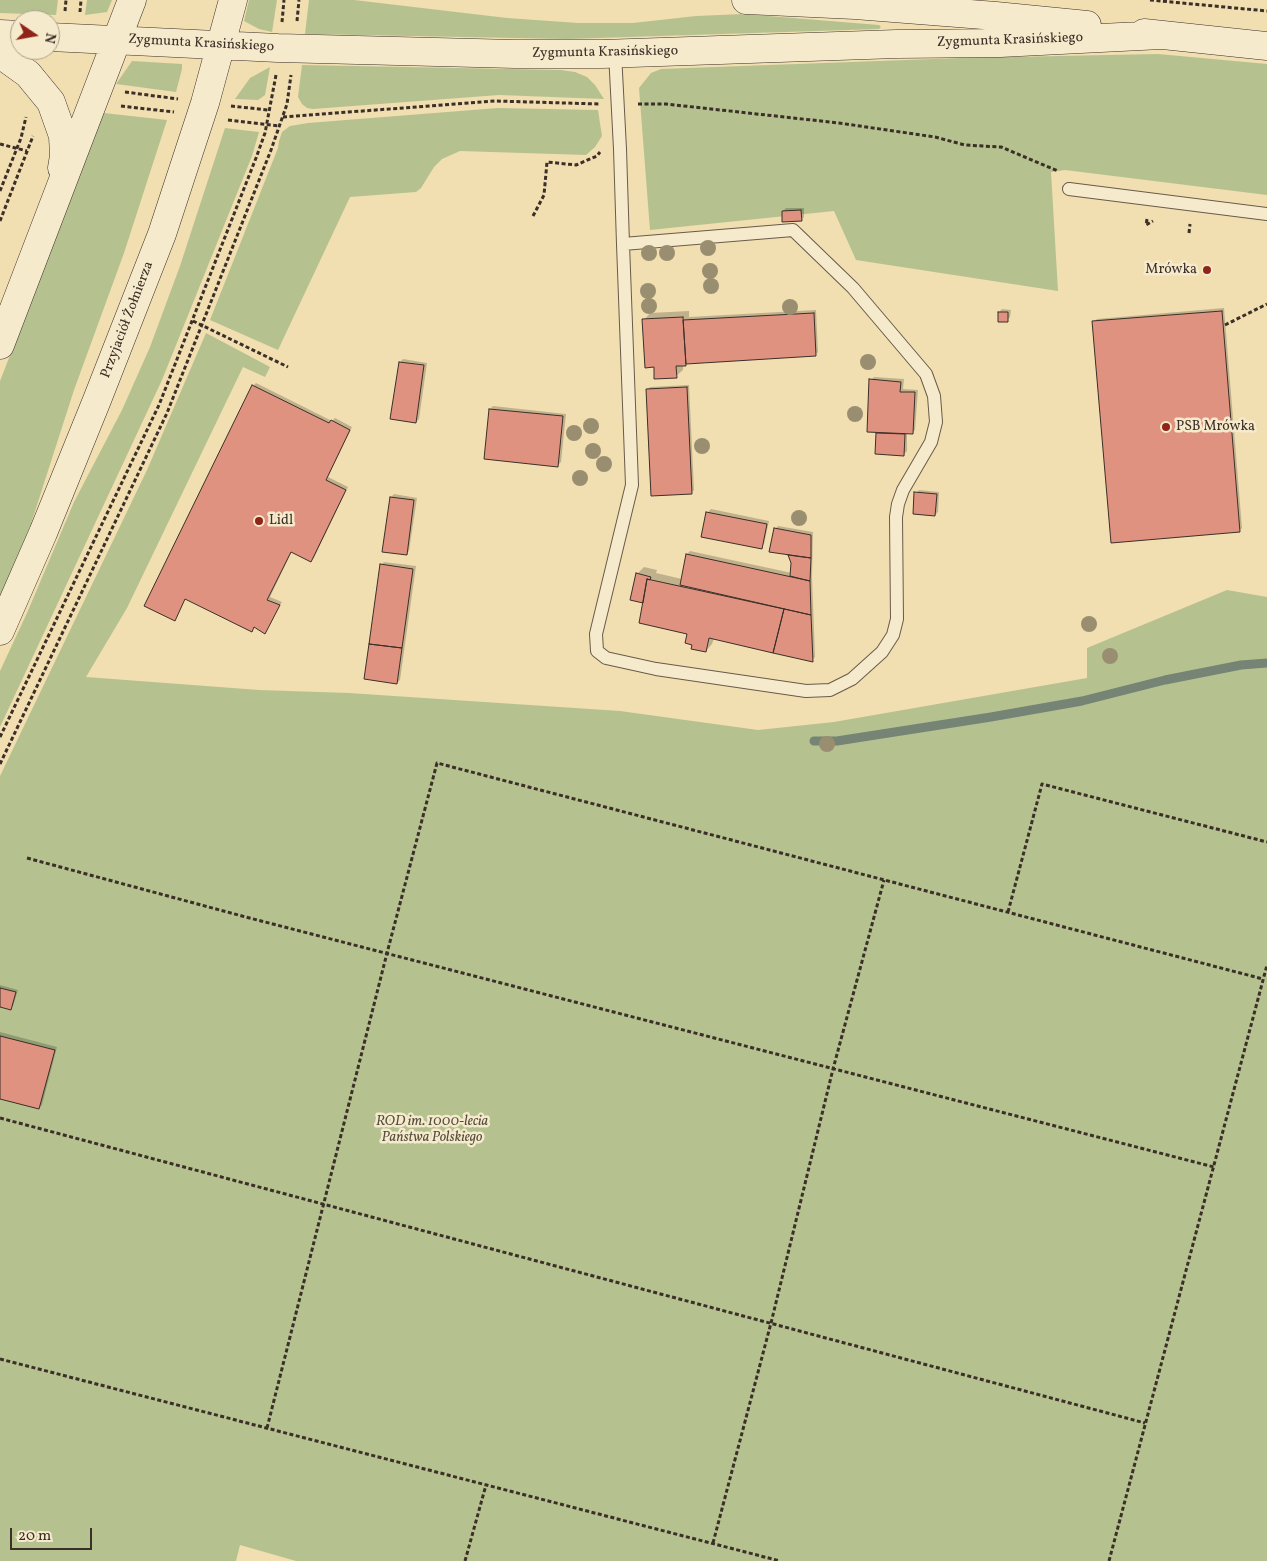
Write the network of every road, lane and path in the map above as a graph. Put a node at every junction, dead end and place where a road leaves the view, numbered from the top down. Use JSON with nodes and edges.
{"nodes":[{"id":1,"x":132,"y":0,"type":"edge"},
{"id":2,"x":233,"y":0,"type":"edge"},
{"id":3,"x":284,"y":0,"type":"edge"},
{"id":4,"x":299,"y":0,"type":"edge"},
{"id":5,"x":746,"y":0,"type":"edge"},
{"id":6,"x":1150,"y":0,"type":"edge"},
{"id":7,"x":1267,"y":11,"type":"edge"},
{"id":8,"x":1161,"y":36,"type":"junction"},
{"id":9,"x":60,"y":38,"type":"edge"},
{"id":10,"x":116,"y":41,"type":"junction"},
{"id":11,"x":222,"y":45,"type":"junction"},
{"id":12,"x":1267,"y":46,"type":"edge"},
{"id":13,"x":286,"y":48,"type":"junction"},
{"id":14,"x":615,"y":53,"type":"junction"},
{"id":15,"x":0,"y":54,"type":"edge"},
{"id":16,"x":97,"y":92,"type":"junction"},
{"id":17,"x":601,"y":104,"type":"junction"},
{"id":18,"x":617,"y":104,"type":"junction"},
{"id":19,"x":203,"y":109,"type":"junction"},
{"id":20,"x":268,"y":110,"type":"junction"},
{"id":21,"x":28,"y":111,"type":"dead end"},
{"id":22,"x":602,"y":112,"type":"dead end"},
{"id":23,"x":283,"y":117,"type":"junction"},
{"id":24,"x":266,"y":125,"type":"junction"},
{"id":25,"x":279,"y":126,"type":"junction"},
{"id":26,"x":33,"y":134,"type":"dead end"},
{"id":27,"x":0,"y":144,"type":"edge"},
{"id":28,"x":17,"y":148,"type":"junction"},
{"id":29,"x":604,"y":148,"type":"dead end"},
{"id":30,"x":27,"y":151,"type":"junction"},
{"id":31,"x":1069,"y":189,"type":"joint"},
{"id":32,"x":0,"y":191,"type":"edge"},
{"id":33,"x":58,"y":196,"type":"junction"},
{"id":34,"x":1267,"y":214,"type":"edge"},
{"id":35,"x":533,"y":216,"type":"dead end"},
{"id":36,"x":0,"y":220,"type":"edge"},
{"id":37,"x":623,"y":244,"type":"junction"},
{"id":38,"x":1267,"y":304,"type":"edge"},
{"id":39,"x":193,"y":321,"type":"junction"},
{"id":40,"x":202,"y":325,"type":"junction"},
{"id":41,"x":1226,"y":325,"type":"dead end"},
{"id":42,"x":0,"y":345,"type":"edge"},
{"id":43,"x":288,"y":367,"type":"dead end"},
{"id":44,"x":0,"y":631,"type":"edge"},
{"id":45,"x":0,"y":737,"type":"edge"},
{"id":46,"x":0,"y":764,"type":"edge"},
{"id":47,"x":1267,"y":842,"type":"edge"},
{"id":48,"x":27,"y":858,"type":"dead end"},
{"id":49,"x":884,"y":880,"type":"junction"},
{"id":50,"x":1008,"y":912,"type":"junction"},
{"id":51,"x":387,"y":954,"type":"junction"},
{"id":52,"x":1267,"y":965,"type":"edge"},
{"id":53,"x":1263,"y":979,"type":"junction"},
{"id":54,"x":833,"y":1068,"type":"junction"},
{"id":55,"x":0,"y":1118,"type":"edge"},
{"id":56,"x":1214,"y":1167,"type":"junction"},
{"id":57,"x":323,"y":1205,"type":"junction"},
{"id":58,"x":770,"y":1323,"type":"junction"},
{"id":59,"x":0,"y":1358,"type":"edge"},
{"id":60,"x":1145,"y":1423,"type":"junction"},
{"id":61,"x":267,"y":1428,"type":"junction"},
{"id":62,"x":486,"y":1485,"type":"junction"},
{"id":63,"x":713,"y":1544,"type":"junction"},
{"id":64,"x":465,"y":1561,"type":"edge"},
{"id":65,"x":780,"y":1561,"type":"edge"},
{"id":66,"x":1109,"y":1561,"type":"edge"}],
"edges":[{"from":1,"to":10,"type":"street"},
{"from":2,"to":11,"type":"street","name":"Przyjaciół Żołnierza"},
{"from":3,"to":13,"type":"path"},
{"from":4,"to":13,"type":"path"},
{"from":5,"to":8,"type":"street","name":"Zygmunta Krasińskiego"},
{"from":6,"to":7,"type":"path"},
{"from":8,"to":12,"type":"street","name":"Zygmunta Krasińskiego"},
{"from":8,"to":14,"type":"street","name":"Zygmunta Krasińskiego"},
{"from":9,"to":10,"type":"street","name":"Zygmunta Krasińskiego"},
{"from":10,"to":11,"type":"street","name":"Zygmunta Krasińskiego"},
{"from":10,"to":16,"type":"street"},
{"from":11,"to":13,"type":"street","name":"Zygmunta Krasińskiego"},
{"from":11,"to":19,"type":"street","name":"Przyjaciół Żołnierza"},
{"from":13,"to":14,"type":"street","name":"Zygmunta Krasińskiego"},
{"from":13,"to":20,"type":"path"},
{"from":13,"to":23,"type":"path"},
{"from":14,"to":18,"type":"lane"},
{"from":15,"to":33,"type":"street"},
{"from":16,"to":19,"type":"path"},
{"from":16,"to":19,"type":"path"},
{"from":16,"to":33,"type":"street"},
{"from":17,"to":18,"type":"path"},
{"from":17,"to":22,"type":"path"},
{"from":17,"to":23,"type":"path"},
{"from":18,"to":31,"type":"path"},
{"from":18,"to":37,"type":"lane"},
{"from":19,"to":20,"type":"path"},
{"from":19,"to":24,"type":"path"},
{"from":19,"to":44,"type":"street","name":"Przyjaciół Żołnierza"},
{"from":20,"to":24,"type":"path"},
{"from":21,"to":28,"type":"path"},
{"from":23,"to":25,"type":"path"},
{"from":24,"to":25,"type":"path"},
{"from":24,"to":39,"type":"path"},
{"from":25,"to":40,"type":"path"},
{"from":26,"to":30,"type":"path"},
{"from":27,"to":28,"type":"path"},
{"from":28,"to":30,"type":"path"},
{"from":28,"to":32,"type":"path"},
{"from":29,"to":35,"type":"path"},
{"from":30,"to":36,"type":"path"},
{"from":31,"to":34,"type":"lane"},
{"from":33,"to":42,"type":"street"},
{"from":37,"to":37,"type":"lane"},
{"from":38,"to":41,"type":"path"},
{"from":39,"to":40,"type":"path"},
{"from":39,"to":45,"type":"path"},
{"from":40,"to":43,"type":"path"},
{"from":40,"to":46,"type":"path"},
{"from":47,"to":50,"type":"path"},
{"from":48,"to":51,"type":"path"},
{"from":49,"to":50,"type":"path"},
{"from":49,"to":51,"type":"path"},
{"from":49,"to":54,"type":"path"},
{"from":50,"to":53,"type":"path"},
{"from":51,"to":54,"type":"path"},
{"from":51,"to":57,"type":"path"},
{"from":52,"to":53,"type":"path"},
{"from":53,"to":56,"type":"path"},
{"from":54,"to":56,"type":"path"},
{"from":54,"to":58,"type":"path"},
{"from":55,"to":57,"type":"path"},
{"from":56,"to":60,"type":"path"},
{"from":57,"to":58,"type":"path"},
{"from":57,"to":61,"type":"path"},
{"from":58,"to":60,"type":"path"},
{"from":58,"to":63,"type":"path"},
{"from":59,"to":61,"type":"path"},
{"from":60,"to":66,"type":"path"},
{"from":61,"to":62,"type":"path"},
{"from":62,"to":63,"type":"path"},
{"from":62,"to":64,"type":"path"},
{"from":63,"to":65,"type":"path"}]}
